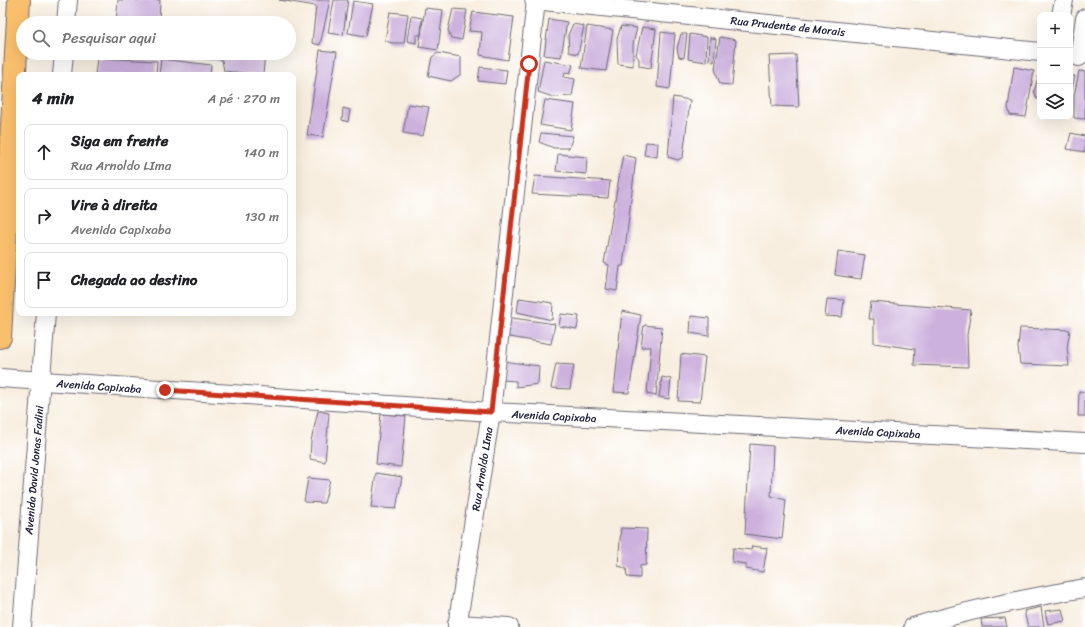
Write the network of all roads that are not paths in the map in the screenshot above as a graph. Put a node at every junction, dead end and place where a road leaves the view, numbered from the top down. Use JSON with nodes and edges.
{"nodes":[{"id":1,"x":19,"y":0,"type":"edge"},
{"id":2,"x":68,"y":0,"type":"edge"},
{"id":3,"x":535,"y":0,"type":"edge"},
{"id":4,"x":1064,"y":0,"type":"edge"},
{"id":5,"x":1062,"y":12,"type":"edge"},
{"id":6,"x":18,"y":16,"type":"edge"},
{"id":7,"x":67,"y":16,"type":"edge"},
{"id":8,"x":1085,"y":18,"type":"edge"},
{"id":9,"x":1037,"y":52,"type":"edge"},
{"id":10,"x":16,"y":53,"type":"edge"},
{"id":11,"x":1078,"y":57,"type":"edge"},
{"id":12,"x":63,"y":60,"type":"edge"},
{"id":13,"x":62,"y":72,"type":"edge"},
{"id":14,"x":46,"y":316,"type":"edge"},
{"id":15,"x":0,"y":337,"type":"edge"},
{"id":16,"x":0,"y":378,"type":"edge"},
{"id":17,"x":41,"y":382,"type":"junction"},
{"id":18,"x":491,"y":412,"type":"junction"},
{"id":19,"x":1085,"y":443,"type":"edge"},
{"id":20,"x":1085,"y":588,"type":"edge"},
{"id":21,"x":457,"y":625,"type":"edge"},
{"id":22,"x":22,"y":627,"type":"edge"},
{"id":23,"x":509,"y":627,"type":"edge"},
{"id":24,"x":913,"y":627,"type":"edge"}],
"edges":[{"from":1,"to":6,"type":"highway"},
{"from":2,"to":7,"type":"street"},
{"from":3,"to":9,"type":"street","name":"Rua Prudente de Morais"},
{"from":3,"to":18,"type":"street","name":"Rua Arnoldo LIma"},
{"from":4,"to":5,"type":"street"},
{"from":8,"to":11,"type":"street"},
{"from":10,"to":15,"type":"highway"},
{"from":12,"to":13,"type":"street"},
{"from":14,"to":17,"type":"street","name":"Avenida David Jonas Fadini"},
{"from":16,"to":17,"type":"street","name":"Avenida Capixaba"},
{"from":17,"to":18,"type":"street","name":"Avenida Capixaba"},
{"from":17,"to":22,"type":"street","name":"Avenida David Jonas Fadini"},
{"from":18,"to":19,"type":"street","name":"Avenida Capixaba"},
{"from":18,"to":21,"type":"street","name":"Rua Arnoldo LIma"},
{"from":20,"to":24,"type":"street"},
{"from":21,"to":23,"type":"street"}]}
